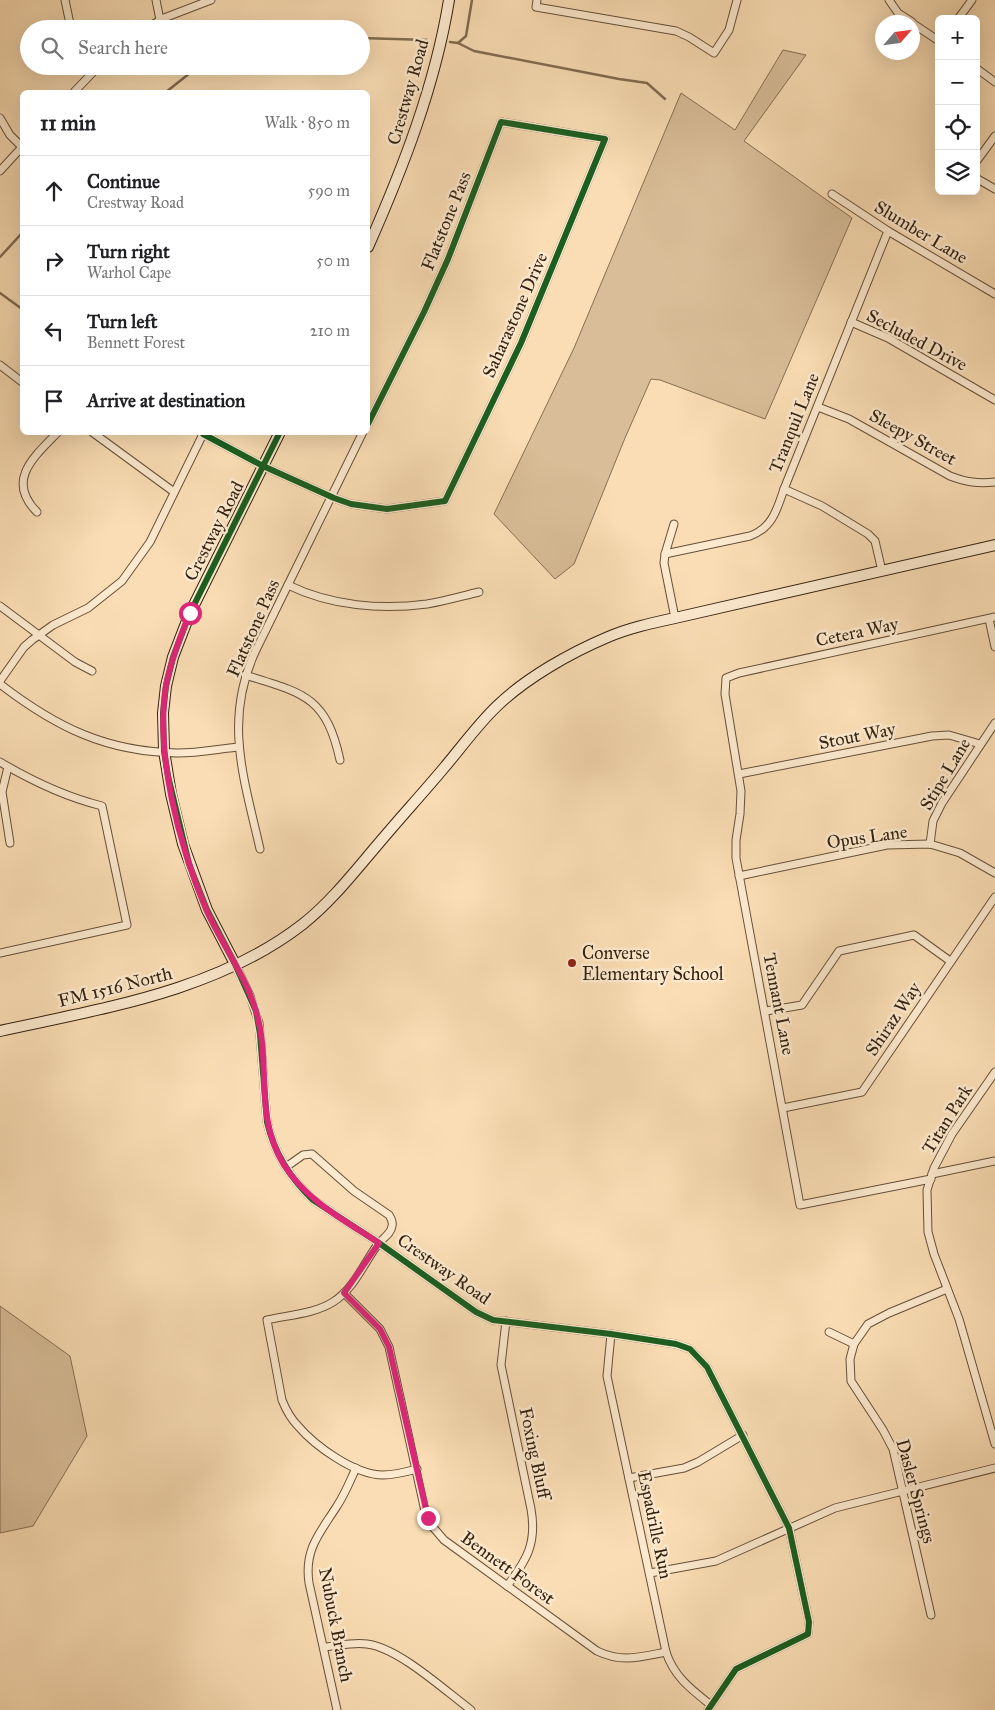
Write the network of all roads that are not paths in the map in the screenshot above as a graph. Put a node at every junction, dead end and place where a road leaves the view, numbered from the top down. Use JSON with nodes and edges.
{"nodes":[{"id":1,"x":64,"y":0,"type":"edge"},
{"id":2,"x":156,"y":0,"type":"edge"},
{"id":3,"x":211,"y":0,"type":"edge"},
{"id":4,"x":449,"y":0,"type":"edge"},
{"id":5,"x":737,"y":0,"type":"edge"},
{"id":6,"x":889,"y":0,"type":"edge"},
{"id":7,"x":972,"y":0,"type":"edge"},
{"id":8,"x":537,"y":3,"type":"edge"},
{"id":9,"x":902,"y":15,"type":"edge"},
{"id":10,"x":961,"y":15,"type":"edge"},
{"id":11,"x":69,"y":20,"type":"edge"},
{"id":12,"x":160,"y":20,"type":"joint"},
{"id":13,"x":920,"y":28,"type":"edge"},
{"id":14,"x":935,"y":38,"type":"edge"},
{"id":15,"x":980,"y":71,"type":"edge"},
{"id":16,"x":90,"y":75,"type":"edge"},
{"id":17,"x":995,"y":82,"type":"edge"},
{"id":18,"x":76,"y":90,"type":"edge"},
{"id":19,"x":0,"y":118,"type":"edge"},
{"id":20,"x":995,"y":136,"type":"edge"},
{"id":21,"x":605,"y":139,"type":"joint"},
{"id":22,"x":20,"y":145,"type":"edge"},
{"id":23,"x":20,"y":149,"type":"edge"},
{"id":24,"x":980,"y":157,"type":"edge"},
{"id":25,"x":0,"y":171,"type":"edge"},
{"id":26,"x":980,"y":181,"type":"edge"},
{"id":27,"x":995,"y":190,"type":"edge"},
{"id":28,"x":832,"y":194,"type":"dead end"},
{"id":29,"x":888,"y":231,"type":"junction"},
{"id":30,"x":370,"y":242,"type":"edge"},
{"id":31,"x":995,"y":294,"type":"edge"},
{"id":32,"x":851,"y":322,"type":"junction"},
{"id":33,"x":0,"y":365,"type":"edge"},
{"id":34,"x":20,"y":380,"type":"edge"},
{"id":35,"x":995,"y":400,"type":"edge"},
{"id":36,"x":818,"y":407,"type":"junction"},
{"id":37,"x":370,"y":420,"type":"edge"},
{"id":38,"x":55,"y":435,"type":"edge"},
{"id":39,"x":96,"y":435,"type":"edge"},
{"id":40,"x":203,"y":435,"type":"edge"},
{"id":41,"x":208,"y":435,"type":"edge"},
{"id":42,"x":278,"y":435,"type":"edge"},
{"id":43,"x":362,"y":435,"type":"edge"},
{"id":44,"x":263,"y":466,"type":"junction"},
{"id":45,"x":995,"y":482,"type":"edge"},
{"id":46,"x":784,"y":489,"type":"junction"},
{"id":47,"x":174,"y":492,"type":"junction"},
{"id":48,"x":331,"y":497,"type":"junction"},
{"id":49,"x":37,"y":512,"type":"dead end"},
{"id":50,"x":674,"y":524,"type":"dead end"},
{"id":51,"x":995,"y":545,"type":"edge"},
{"id":52,"x":665,"y":554,"type":"junction"},
{"id":53,"x":882,"y":571,"type":"junction"},
{"id":54,"x":288,"y":585,"type":"junction"},
{"id":55,"x":480,"y":592,"type":"dead end"},
{"id":56,"x":0,"y":606,"type":"edge"},
{"id":57,"x":675,"y":618,"type":"junction"},
{"id":58,"x":992,"y":618,"type":"edge"},
{"id":59,"x":38,"y":635,"type":"junction"},
{"id":60,"x":995,"y":647,"type":"edge"},
{"id":61,"x":92,"y":671,"type":"dead end"},
{"id":62,"x":246,"y":675,"type":"junction"},
{"id":63,"x":726,"y":678,"type":"joint"},
{"id":64,"x":0,"y":682,"type":"edge"},
{"id":65,"x":995,"y":723,"type":"edge"},
{"id":66,"x":980,"y":744,"type":"junction"},
{"id":67,"x":238,"y":747,"type":"junction"},
{"id":68,"x":164,"y":751,"type":"junction"},
{"id":69,"x":340,"y":760,"type":"dead end"},
{"id":70,"x":0,"y":762,"type":"edge"},
{"id":71,"x":8,"y":766,"type":"junction"},
{"id":72,"x":739,"y":774,"type":"junction"},
{"id":73,"x":10,"y":843,"type":"dead end"},
{"id":74,"x":930,"y":844,"type":"junction"},
{"id":75,"x":260,"y":849,"type":"dead end"},
{"id":76,"x":995,"y":873,"type":"edge"},
{"id":77,"x":739,"y":876,"type":"junction"},
{"id":78,"x":995,"y":897,"type":"edge"},
{"id":79,"x":0,"y":954,"type":"edge"},
{"id":80,"x":950,"y":961,"type":"junction"},
{"id":81,"x":235,"y":964,"type":"junction"},
{"id":82,"x":766,"y":1011,"type":"junction"},
{"id":83,"x":0,"y":1031,"type":"edge"},
{"id":84,"x":995,"y":1072,"type":"edge"},
{"id":85,"x":783,"y":1108,"type":"junction"},
{"id":86,"x":995,"y":1161,"type":"edge"},
{"id":87,"x":286,"y":1167,"type":"junction"},
{"id":88,"x":932,"y":1177,"type":"junction"},
{"id":89,"x":379,"y":1243,"type":"junction"},
{"id":90,"x":947,"y":1289,"type":"junction"},
{"id":91,"x":344,"y":1293,"type":"junction"},
{"id":92,"x":506,"y":1321,"type":"junction"},
{"id":93,"x":829,"y":1332,"type":"dead end"},
{"id":94,"x":611,"y":1334,"type":"junction"},
{"id":95,"x":854,"y":1344,"type":"junction"},
{"id":96,"x":743,"y":1435,"type":"junction"},
{"id":97,"x":995,"y":1444,"type":"edge"},
{"id":98,"x":356,"y":1468,"type":"junction"},
{"id":99,"x":995,"y":1468,"type":"edge"},
{"id":100,"x":417,"y":1469,"type":"junction"},
{"id":101,"x":629,"y":1478,"type":"junction"},
{"id":102,"x":903,"y":1490,"type":"junction"},
{"id":103,"x":789,"y":1528,"type":"junction"},
{"id":104,"x":650,"y":1573,"type":"junction"},
{"id":105,"x":507,"y":1586,"type":"junction"},
{"id":106,"x":932,"y":1615,"type":"dead end"},
{"id":107,"x":324,"y":1647,"type":"junction"},
{"id":108,"x":666,"y":1652,"type":"junction"},
{"id":109,"x":710,"y":1708,"type":"edge"},
{"id":110,"x":337,"y":1710,"type":"edge"},
{"id":111,"x":470,"y":1710,"type":"edge"}],
"edges":[{"from":1,"to":11,"type":"street"},
{"from":2,"to":12,"type":"street"},
{"from":3,"to":12,"type":"street"},
{"from":4,"to":30,"type":"main road","name":"Crestway Road"},
{"from":5,"to":8,"type":"street"},
{"from":6,"to":9,"type":"street"},
{"from":7,"to":10,"type":"street"},
{"from":13,"to":14,"type":"street"},
{"from":15,"to":17,"type":"street"},
{"from":16,"to":18,"type":"street"},
{"from":19,"to":22,"type":"street"},
{"from":20,"to":24,"type":"street"},
{"from":21,"to":37,"type":"street","name":"Flatstone Pass"},
{"from":21,"to":48,"type":"street","name":"Saharastone Drive"},
{"from":23,"to":25,"type":"street"},
{"from":26,"to":27,"type":"street"},
{"from":28,"to":29,"type":"street","name":"Slumber Lane"},
{"from":29,"to":31,"type":"street","name":"Slumber Lane"},
{"from":29,"to":32,"type":"street","name":"Tranquil Lane"},
{"from":32,"to":35,"type":"street","name":"Secluded Drive"},
{"from":32,"to":36,"type":"street","name":"Tranquil Lane"},
{"from":33,"to":34,"type":"street"},
{"from":36,"to":45,"type":"street","name":"Sleepy Street"},
{"from":36,"to":46,"type":"street","name":"Tranquil Lane"},
{"from":38,"to":49,"type":"street"},
{"from":39,"to":47,"type":"street"},
{"from":40,"to":47,"type":"street"},
{"from":41,"to":44,"type":"street"},
{"from":42,"to":44,"type":"main road","name":"Crestway Road"},
{"from":43,"to":48,"type":"street","name":"Flatstone Pass"},
{"from":44,"to":48,"type":"street"},
{"from":44,"to":68,"type":"main road","name":"Crestway Road"},
{"from":46,"to":52,"type":"street","name":"Tranquil Lane"},
{"from":46,"to":53,"type":"street"},
{"from":47,"to":59,"type":"street"},
{"from":48,"to":54,"type":"street","name":"Flatstone Pass"},
{"from":50,"to":52,"type":"street"},
{"from":51,"to":53,"type":"main road","name":"FM 1516 North"},
{"from":52,"to":57,"type":"street"},
{"from":53,"to":57,"type":"main road","name":"FM 1516 North"},
{"from":54,"to":55,"type":"street"},
{"from":54,"to":62,"type":"street","name":"Flatstone Pass"},
{"from":56,"to":59,"type":"street"},
{"from":57,"to":81,"type":"main road","name":"FM 1516 North"},
{"from":58,"to":60,"type":"street"},
{"from":58,"to":63,"type":"street","name":"Cetera Way"},
{"from":59,"to":61,"type":"street"},
{"from":59,"to":64,"type":"street"},
{"from":62,"to":67,"type":"street","name":"Flatstone Pass"},
{"from":62,"to":69,"type":"street"},
{"from":63,"to":72,"type":"street","name":"Tennant Lane"},
{"from":64,"to":68,"type":"street"},
{"from":65,"to":66,"type":"street","name":"Stipe Lane"},
{"from":66,"to":72,"type":"street","name":"Stout Way"},
{"from":66,"to":74,"type":"street","name":"Stipe Lane"},
{"from":67,"to":68,"type":"street"},
{"from":67,"to":75,"type":"street","name":"Flatstone Pass"},
{"from":68,"to":81,"type":"main road","name":"Crestway Road"},
{"from":70,"to":71,"type":"street"},
{"from":71,"to":73,"type":"street"},
{"from":71,"to":79,"type":"street"},
{"from":72,"to":77,"type":"street","name":"Tennant Lane"},
{"from":74,"to":76,"type":"street","name":"Opus Lane"},
{"from":74,"to":77,"type":"street","name":"Opus Lane"},
{"from":77,"to":82,"type":"street","name":"Tennant Lane"},
{"from":78,"to":80,"type":"street","name":"Shiraz Way"},
{"from":80,"to":82,"type":"street"},
{"from":80,"to":85,"type":"street","name":"Shiraz Way"},
{"from":81,"to":83,"type":"main road","name":"FM 1516 North"},
{"from":81,"to":87,"type":"street","name":"Crestway Road"},
{"from":82,"to":85,"type":"street","name":"Tennant Lane"},
{"from":84,"to":88,"type":"street","name":"Titan Park"},
{"from":85,"to":88,"type":"street","name":"Tennant Lane"},
{"from":86,"to":88,"type":"street"},
{"from":87,"to":89,"type":"street","name":"Crestway Road"},
{"from":87,"to":89,"type":"street"},
{"from":88,"to":90,"type":"street","name":"Titan Park"},
{"from":89,"to":91,"type":"street"},
{"from":89,"to":92,"type":"street","name":"Crestway Road"},
{"from":90,"to":95,"type":"street","name":"Dasler Springs"},
{"from":90,"to":97,"type":"street","name":"Titan Park"},
{"from":91,"to":98,"type":"street"},
{"from":91,"to":100,"type":"street","name":"Bennett Forest"},
{"from":92,"to":94,"type":"street","name":"Crestway Road"},
{"from":92,"to":105,"type":"street","name":"Foxing Bluff"},
{"from":93,"to":95,"type":"street"},
{"from":94,"to":96,"type":"street","name":"Crestway Road"},
{"from":94,"to":101,"type":"street","name":"Espadrille Run"},
{"from":95,"to":102,"type":"street","name":"Dasler Springs"},
{"from":96,"to":101,"type":"street"},
{"from":96,"to":103,"type":"street","name":"Crestway Road"},
{"from":98,"to":100,"type":"street"},
{"from":98,"to":107,"type":"street","name":"Nubuck Branch"},
{"from":99,"to":102,"type":"street"},
{"from":100,"to":105,"type":"street","name":"Bennett Forest"},
{"from":101,"to":104,"type":"street","name":"Espadrille Run"},
{"from":102,"to":103,"type":"street"},
{"from":102,"to":106,"type":"street","name":"Dasler Springs"},
{"from":103,"to":104,"type":"street"},
{"from":103,"to":109,"type":"street","name":"Crestway Road"},
{"from":104,"to":108,"type":"street","name":"Espadrille Run"},
{"from":105,"to":108,"type":"street","name":"Bennett Forest"},
{"from":107,"to":110,"type":"street","name":"Nubuck Branch"},
{"from":107,"to":111,"type":"street"},
{"from":108,"to":109,"type":"street","name":"Espadrille Run"}]}
